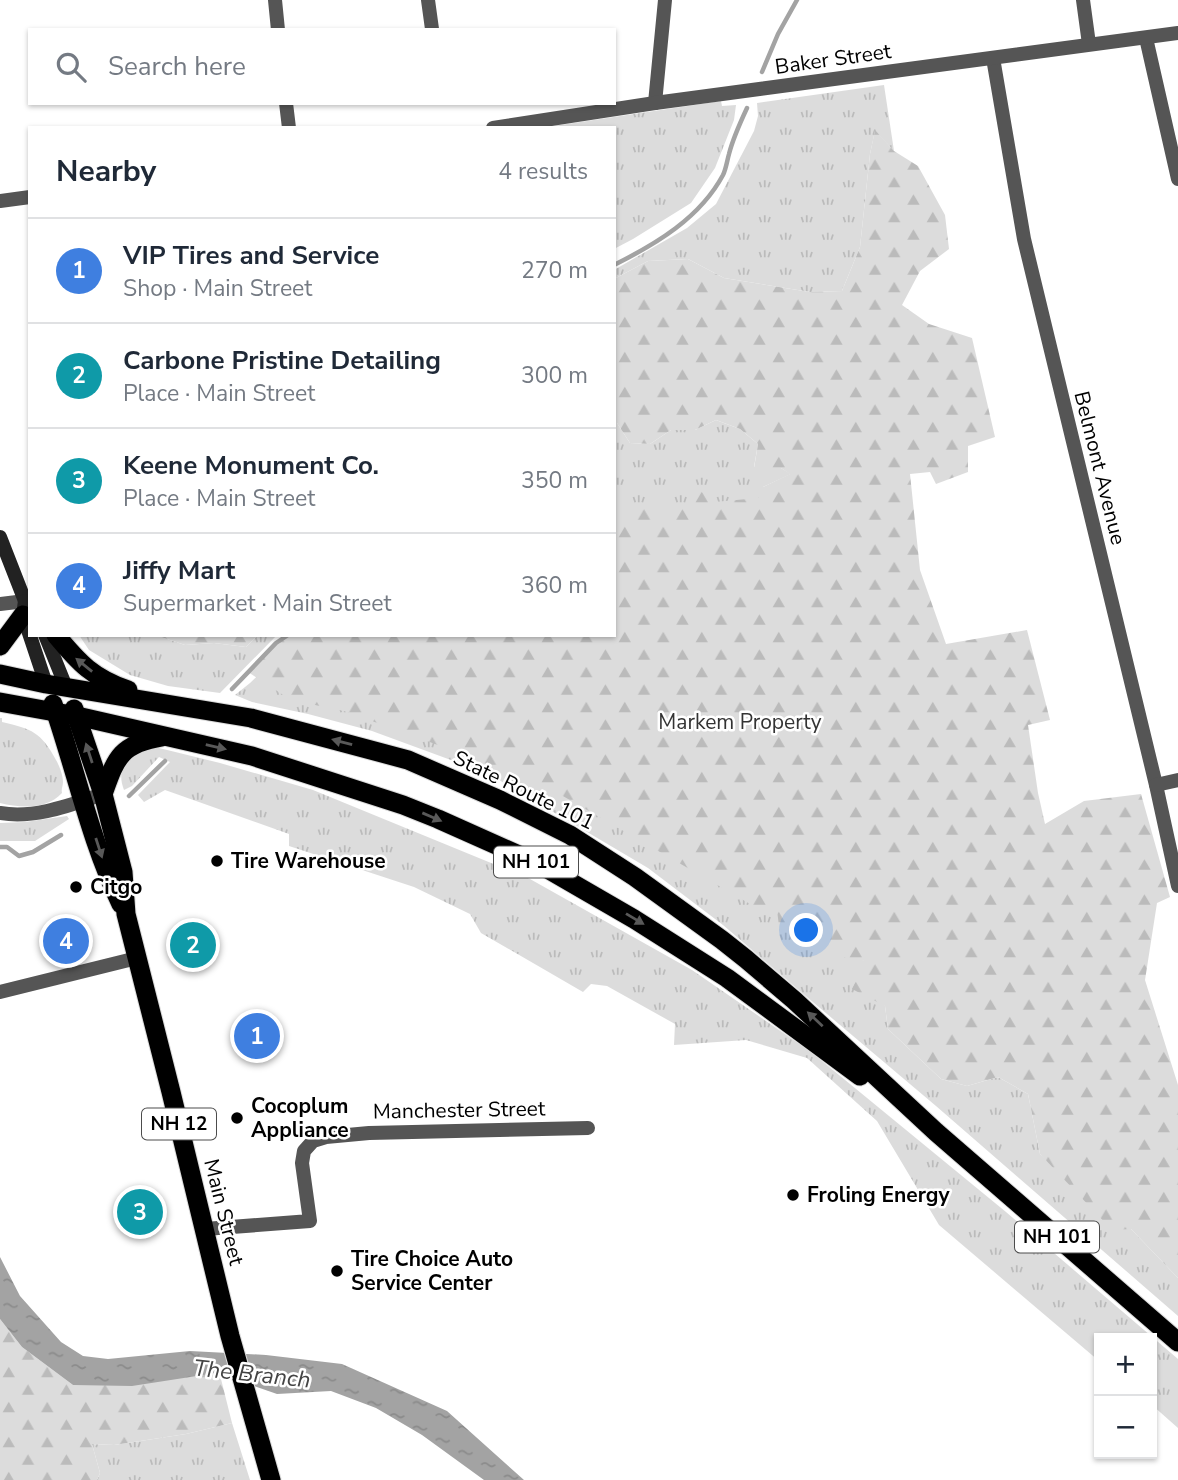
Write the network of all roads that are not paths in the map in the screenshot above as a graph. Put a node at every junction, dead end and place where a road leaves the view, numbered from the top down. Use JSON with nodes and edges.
{"nodes":[{"id":1,"x":275,"y":0,"type":"edge"},
{"id":2,"x":428,"y":0,"type":"edge"},
{"id":3,"x":665,"y":0,"type":"edge"},
{"id":4,"x":1083,"y":0,"type":"edge"},
{"id":5,"x":278,"y":28,"type":"edge"},
{"id":6,"x":432,"y":28,"type":"edge"},
{"id":7,"x":1178,"y":33,"type":"edge"},
{"id":8,"x":1146,"y":38,"type":"junction"},
{"id":9,"x":1089,"y":44,"type":"junction"},
{"id":10,"x":993,"y":58,"type":"junction"},
{"id":11,"x":655,"y":103,"type":"junction"},
{"id":12,"x":286,"y":105,"type":"edge"},
{"id":13,"x":289,"y":126,"type":"edge"},
{"id":14,"x":506,"y":126,"type":"edge"},
{"id":15,"x":1178,"y":179,"type":"edge"},
{"id":16,"x":28,"y":197,"type":"edge"},
{"id":17,"x":0,"y":201,"type":"edge"},
{"id":18,"x":0,"y":537,"type":"edge"},
{"id":19,"x":0,"y":604,"type":"edge"},
{"id":20,"x":26,"y":607,"type":"edge"},
{"id":21,"x":34,"y":637,"type":"edge"},
{"id":22,"x":46,"y":637,"type":"edge"},
{"id":23,"x":57,"y":637,"type":"edge"},
{"id":24,"x":0,"y":646,"type":"edge"},
{"id":25,"x":0,"y":674,"type":"edge"},
{"id":26,"x":46,"y":684,"type":"junction"},
{"id":27,"x":66,"y":687,"type":"junction"},
{"id":28,"x":0,"y":702,"type":"edge"},
{"id":29,"x":164,"y":704,"type":"junction"},
{"id":30,"x":56,"y":713,"type":"junction"},
{"id":31,"x":77,"y":716,"type":"junction"},
{"id":32,"x":177,"y":738,"type":"junction"},
{"id":33,"x":1178,"y":780,"type":"edge"},
{"id":34,"x":1156,"y":785,"type":"junction"},
{"id":35,"x":103,"y":794,"type":"junction"},
{"id":36,"x":82,"y":801,"type":"junction"},
{"id":37,"x":0,"y":813,"type":"edge"},
{"id":38,"x":1178,"y":886,"type":"edge"},
{"id":39,"x":126,"y":914,"type":"junction"},
{"id":40,"x":137,"y":958,"type":"junction"},
{"id":41,"x":0,"y":992,"type":"edge"},
{"id":42,"x":588,"y":1128,"type":"dead end"},
{"id":43,"x":936,"y":1132,"type":"junction"},
{"id":44,"x":205,"y":1229,"type":"junction"},
{"id":45,"x":1178,"y":1342,"type":"edge"},
{"id":46,"x":271,"y":1480,"type":"edge"}],
"edges":[{"from":1,"to":5,"type":"street"},
{"from":2,"to":6,"type":"street"},
{"from":3,"to":11,"type":"street"},
{"from":4,"to":9,"type":"street"},
{"from":7,"to":8,"type":"street","name":"Baker Street"},
{"from":8,"to":9,"type":"street","name":"Baker Street"},
{"from":8,"to":15,"type":"street"},
{"from":9,"to":10,"type":"street","name":"Baker Street"},
{"from":10,"to":11,"type":"street","name":"Baker Street"},
{"from":10,"to":34,"type":"street","name":"Belmont Avenue"},
{"from":11,"to":14,"type":"street","name":"Baker Street"},
{"from":12,"to":13,"type":"street"},
{"from":16,"to":17,"type":"street"},
{"from":18,"to":20,"type":"main road","name":"Main Street"},
{"from":19,"to":20,"type":"street"},
{"from":20,"to":24,"type":"highway"},
{"from":21,"to":26,"type":"main road","name":"Main Street"},
{"from":22,"to":27,"type":"main road","name":"Main Street"},
{"from":29,"to":23,"type":"highway","one_way":true},
{"from":25,"to":26,"type":"highway","name":"State Route 101"},
{"from":26,"to":27,"type":"highway","name":"State Route 101","number":"NH 101"},
{"from":26,"to":30,"type":"highway","name":"Main Street"},
{"from":27,"to":29,"type":"highway","name":"State Route 101","number":"NH 101"},
{"from":27,"to":31,"type":"highway","name":"Main Street","number":"NH 12"},
{"from":28,"to":30,"type":"highway","name":"State Route 101"},
{"from":43,"to":29,"type":"highway","name":"State Route 101","number":"NH 101","one_way":true},
{"from":30,"to":31,"type":"highway","name":"State Route 101","number":"NH 101"},
{"from":30,"to":36,"type":"highway","name":"Main Street","number":"NH 12"},
{"from":31,"to":32,"type":"highway","name":"State Route 101","number":"NH 101"},
{"from":35,"to":31,"type":"highway","name":"Main Street","number":"NH 12","one_way":true},
{"from":32,"to":35,"type":"highway"},
{"from":32,"to":43,"type":"highway","name":"State Route 101","number":"NH 101","one_way":true},
{"from":33,"to":34,"type":"street"},
{"from":34,"to":38,"type":"street","name":"Belmont Avenue"},
{"from":35,"to":36,"type":"street"},
{"from":35,"to":39,"type":"highway","name":"Main Street","number":"NH 12"},
{"from":36,"to":37,"type":"street"},
{"from":36,"to":39,"type":"highway","name":"Main Street","number":"NH 12","one_way":true},
{"from":39,"to":40,"type":"highway","name":"Main Street","number":"NH 12"},
{"from":40,"to":41,"type":"street"},
{"from":40,"to":44,"type":"highway","name":"Main Street","number":"NH 12"},
{"from":42,"to":44,"type":"street","name":"Manchester Street"},
{"from":43,"to":45,"type":"highway","name":"State Route 101","number":"NH 101"},
{"from":44,"to":46,"type":"highway","name":"Main Street","number":"NH 12"}]}
